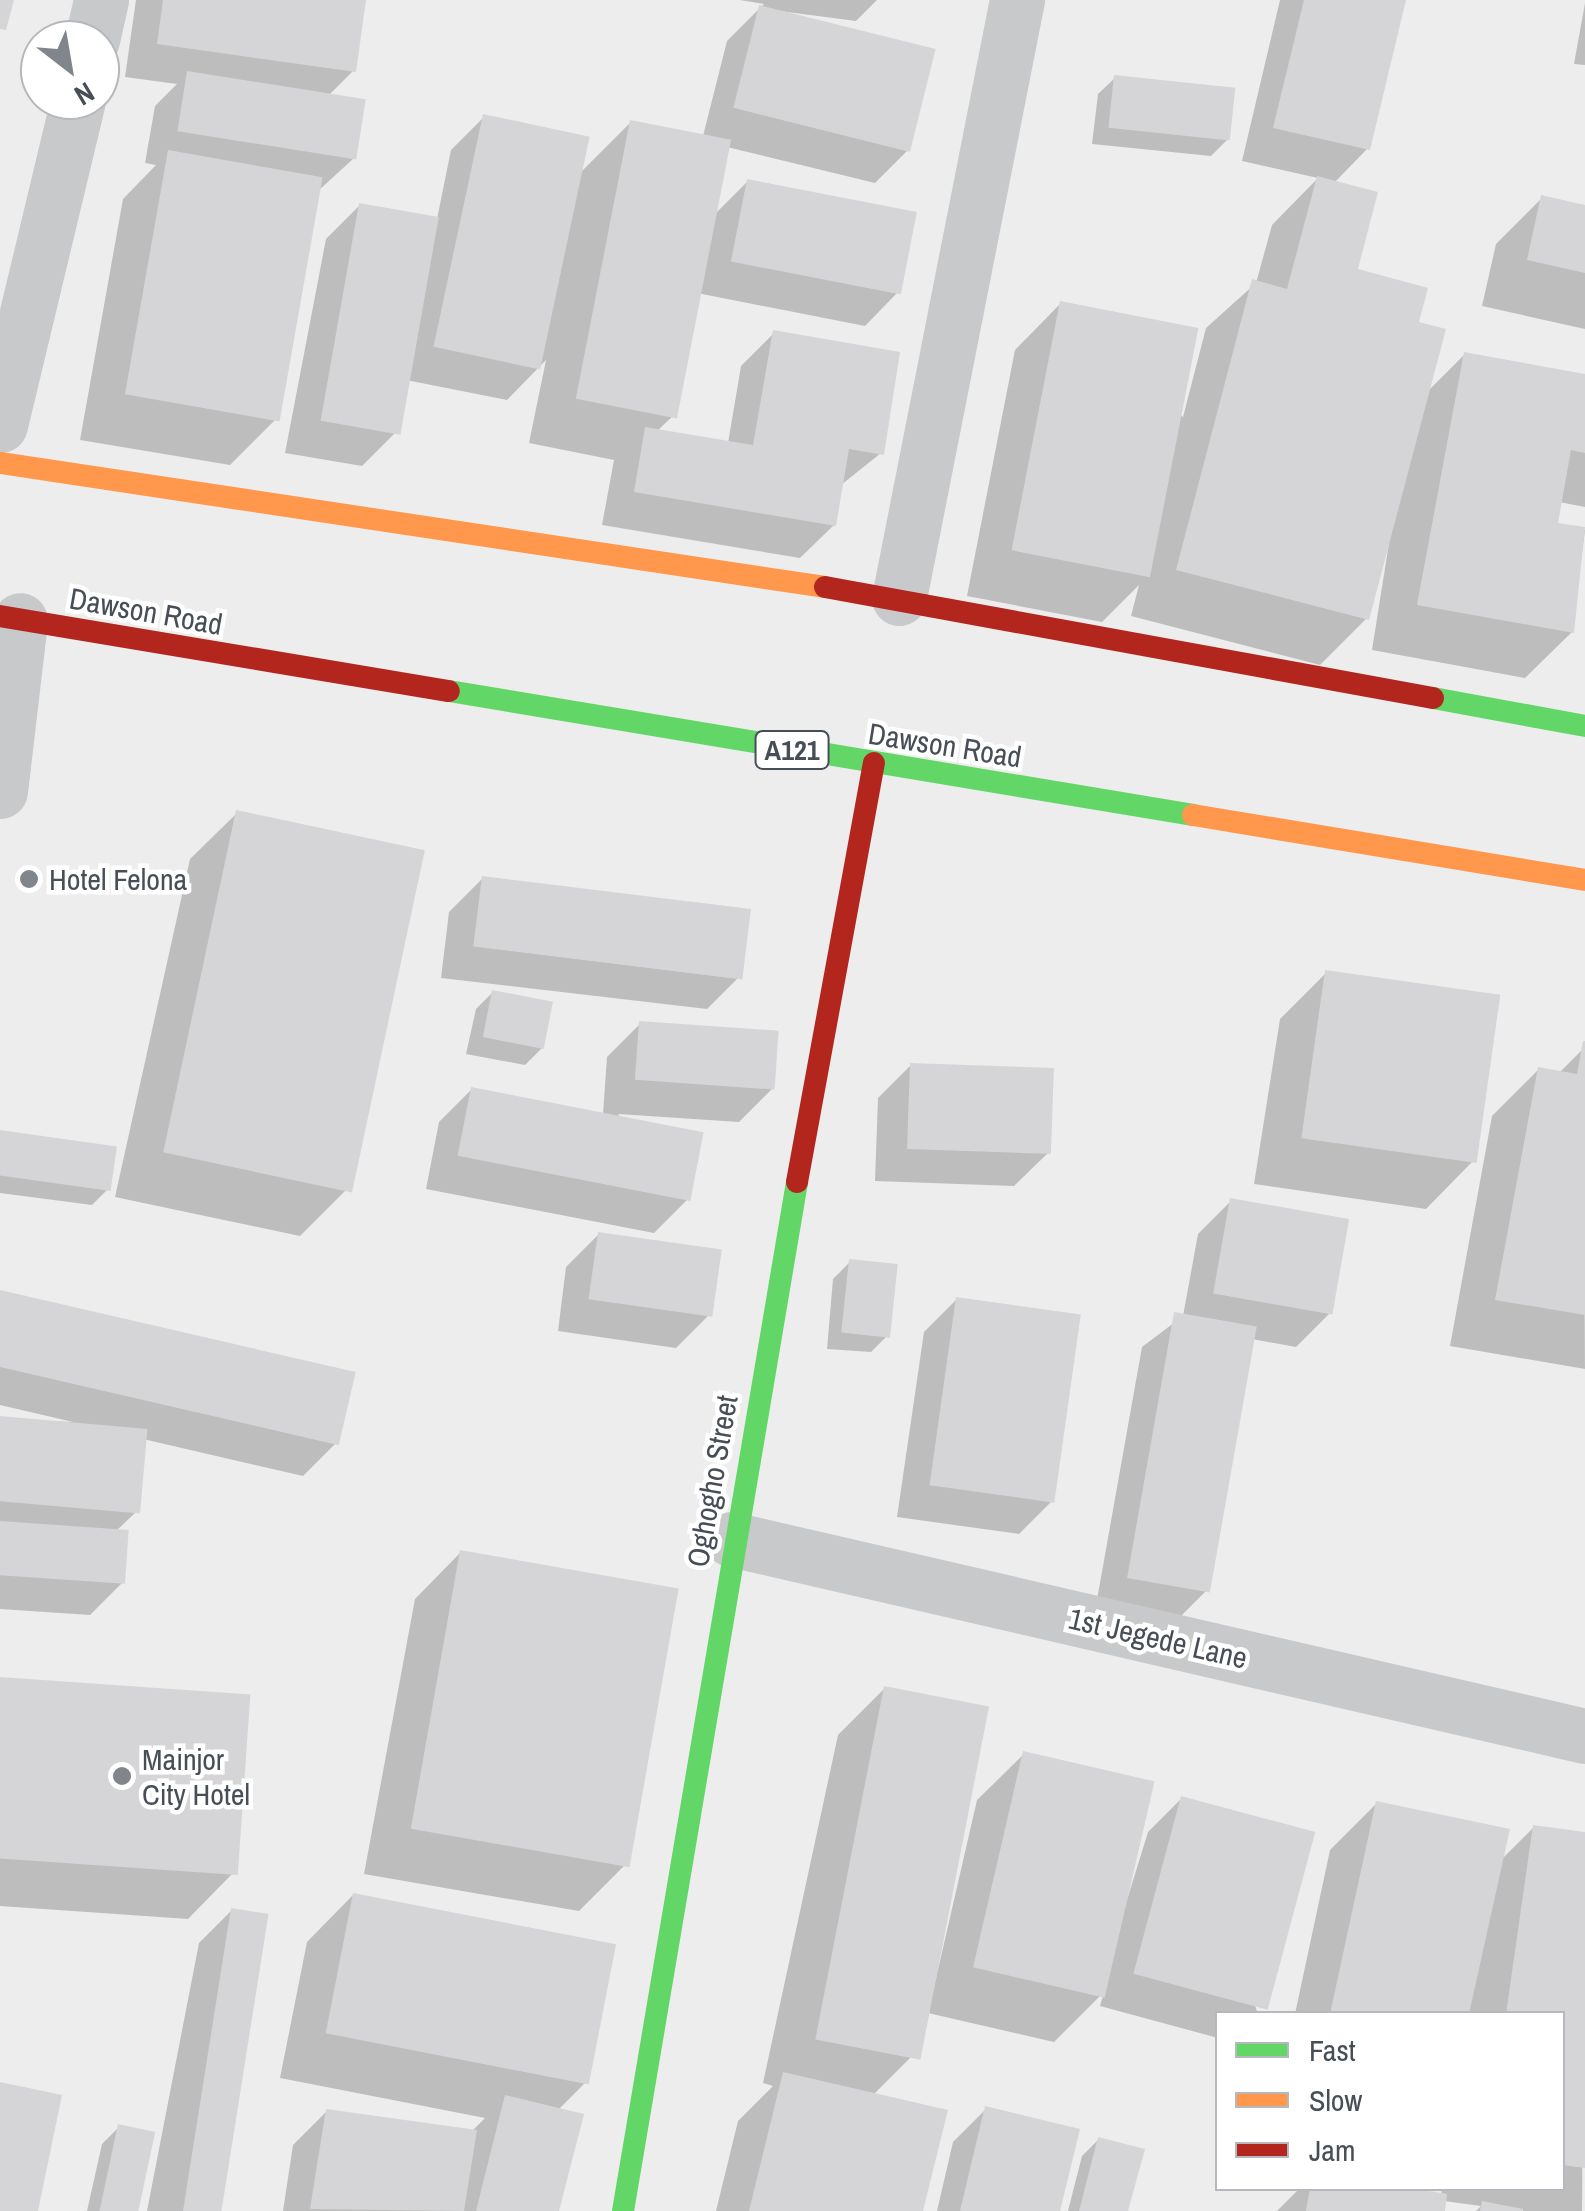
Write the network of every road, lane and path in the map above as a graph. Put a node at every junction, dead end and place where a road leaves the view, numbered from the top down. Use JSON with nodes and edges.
{"nodes":[{"id":1,"x":1017,"y":0,"type":"edge"},
{"id":2,"x":73,"y":120,"type":"edge"},
{"id":3,"x":0,"y":425,"type":"edge"},
{"id":4,"x":0,"y":463,"type":"edge"},
{"id":5,"x":899,"y":598,"type":"junction"},
{"id":6,"x":10,"y":618,"type":"edge"},
{"id":7,"x":1585,"y":726,"type":"edge"},
{"id":8,"x":874,"y":763,"type":"junction"},
{"id":9,"x":0,"y":791,"type":"edge"},
{"id":10,"x":1585,"y":880,"type":"edge"},
{"id":11,"x":731,"y":1540,"type":"junction"},
{"id":12,"x":1585,"y":1736,"type":"edge"},
{"id":13,"x":623,"y":2211,"type":"edge"}],
"edges":[{"from":1,"to":5,"type":"street"},
{"from":2,"to":3,"type":"street"},
{"from":4,"to":5,"type":"main road"},
{"from":5,"to":7,"type":"main road"},
{"from":6,"to":8,"type":"main road","name":"Dawson Road","number":"A121"},
{"from":6,"to":9,"type":"street"},
{"from":8,"to":10,"type":"main road","name":"Dawson Road","number":"A121"},
{"from":8,"to":11,"type":"main road","name":"Oghogho Street"},
{"from":11,"to":12,"type":"street","name":"1st Jegede Lane"},
{"from":11,"to":13,"type":"main road","name":"Oghogho Street"}]}
